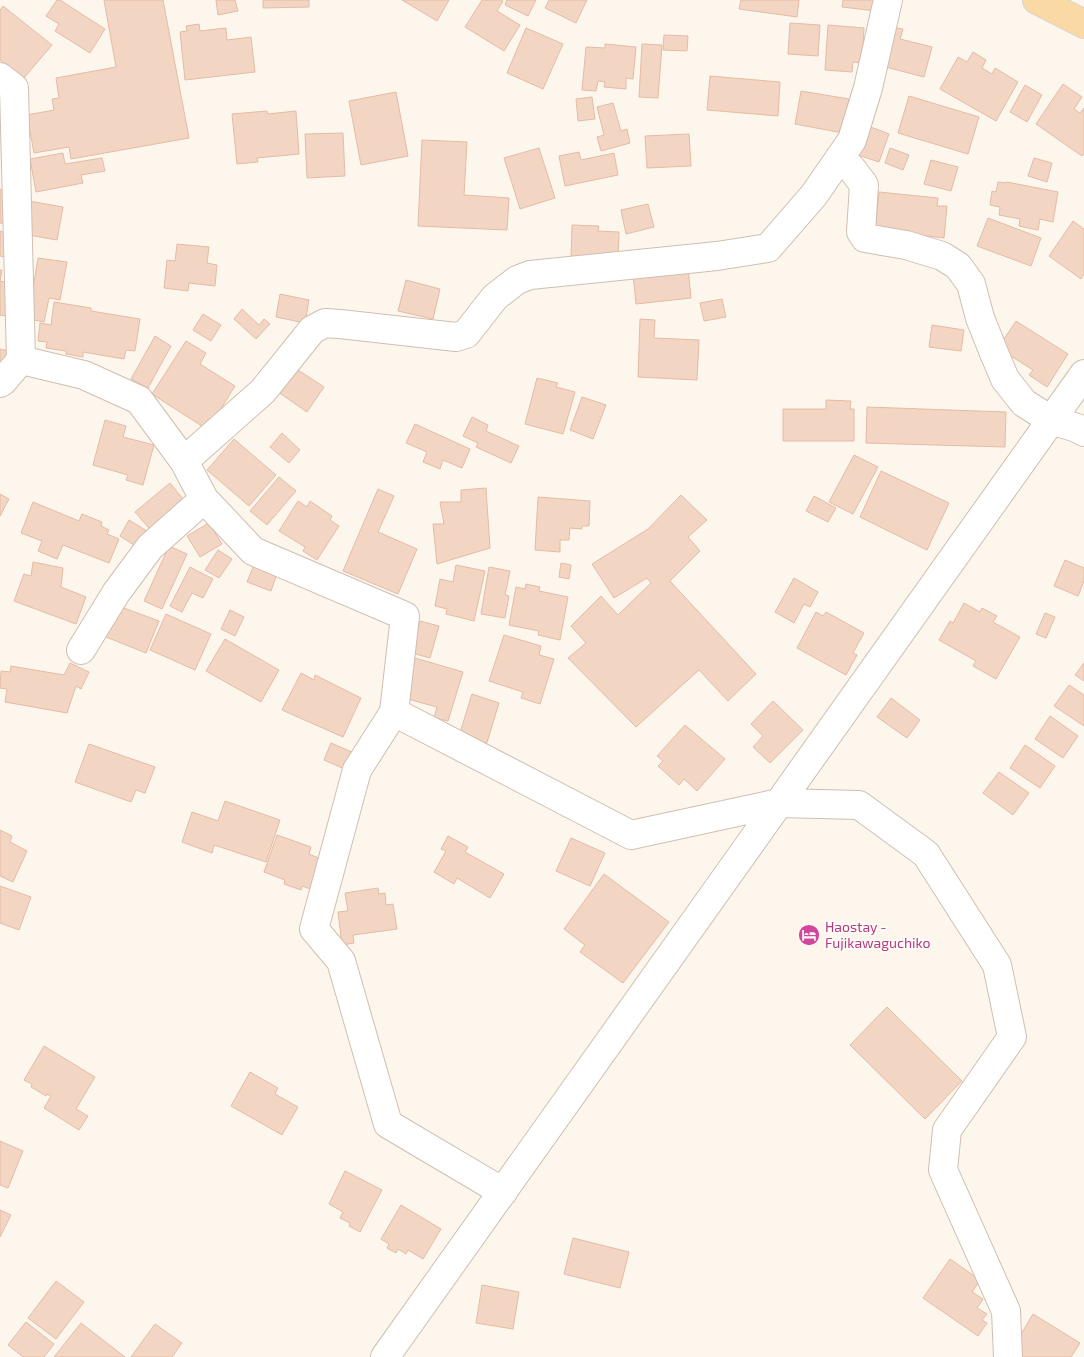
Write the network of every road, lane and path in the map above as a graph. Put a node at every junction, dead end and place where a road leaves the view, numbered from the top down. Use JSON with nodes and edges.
{"nodes":[{"id":1,"x":888,"y":0,"type":"edge"},
{"id":2,"x":1037,"y":0,"type":"edge"},
{"id":3,"x":1084,"y":24,"type":"edge"},
{"id":4,"x":0,"y":77,"type":"edge"},
{"id":5,"x":840,"y":156,"type":"junction"},
{"id":6,"x":22,"y":360,"type":"junction"},
{"id":7,"x":1084,"y":374,"type":"edge"},
{"id":8,"x":0,"y":383,"type":"edge"},
{"id":9,"x":1051,"y":420,"type":"junction"},
{"id":10,"x":1084,"y":432,"type":"edge"},
{"id":11,"x":184,"y":461,"type":"junction"},
{"id":12,"x":204,"y":499,"type":"junction"},
{"id":13,"x":80,"y":650,"type":"dead end"},
{"id":14,"x":394,"y":712,"type":"junction"},
{"id":15,"x":779,"y":803,"type":"junction"},
{"id":16,"x":503,"y":1192,"type":"junction"},
{"id":17,"x":385,"y":1357,"type":"edge"},
{"id":18,"x":1008,"y":1357,"type":"edge"}],
"edges":[{"from":1,"to":5,"type":"street"},
{"from":2,"to":3,"type":"main road"},
{"from":4,"to":6,"type":"street"},
{"from":5,"to":9,"type":"street"},
{"from":5,"to":11,"type":"street"},
{"from":6,"to":8,"type":"street"},
{"from":6,"to":11,"type":"street"},
{"from":7,"to":9,"type":"street"},
{"from":9,"to":10,"type":"street"},
{"from":9,"to":15,"type":"street"},
{"from":11,"to":12,"type":"street"},
{"from":12,"to":13,"type":"street"},
{"from":12,"to":14,"type":"street"},
{"from":14,"to":15,"type":"street"},
{"from":14,"to":16,"type":"street"},
{"from":15,"to":16,"type":"street"},
{"from":15,"to":18,"type":"street"},
{"from":16,"to":17,"type":"street"}]}
